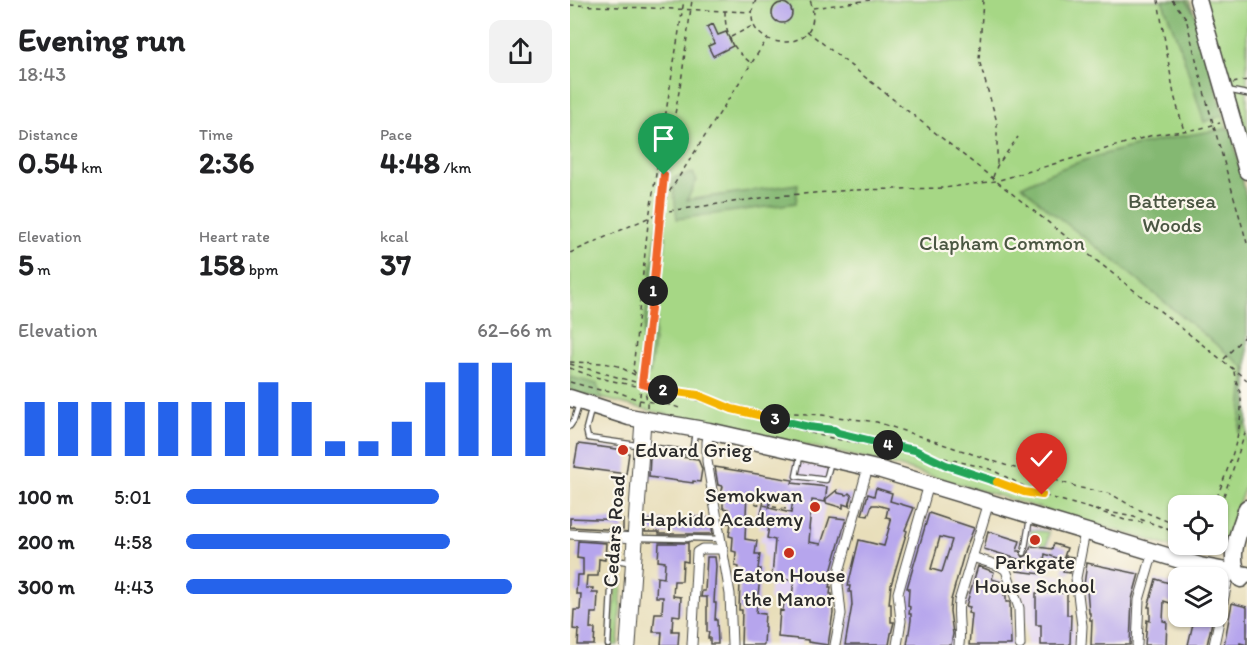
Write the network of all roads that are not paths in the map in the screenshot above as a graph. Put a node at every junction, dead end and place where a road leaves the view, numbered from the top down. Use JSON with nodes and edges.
{"nodes":[{"id":1,"x":1198,"y":0,"type":"edge"},
{"id":2,"x":1225,"y":90,"type":"junction"},
{"id":3,"x":1247,"y":94,"type":"edge"},
{"id":4,"x":1247,"y":171,"type":"edge"},
{"id":5,"x":581,"y":402,"type":"edge"},
{"id":6,"x":641,"y":414,"type":"junction"},
{"id":7,"x":570,"y":426,"type":"edge"},
{"id":8,"x":703,"y":430,"type":"junction"},
{"id":9,"x":641,"y":446,"type":"junction"},
{"id":10,"x":801,"y":452,"type":"junction"},
{"id":11,"x":832,"y":459,"type":"junction"},
{"id":12,"x":868,"y":467,"type":"junction"},
{"id":13,"x":928,"y":484,"type":"junction"},
{"id":14,"x":989,"y":502,"type":"junction"},
{"id":15,"x":1247,"y":507,"type":"edge"},
{"id":16,"x":1031,"y":515,"type":"junction"},
{"id":17,"x":1085,"y":532,"type":"junction"},
{"id":18,"x":570,"y":534,"type":"edge"},
{"id":19,"x":634,"y":538,"type":"junction"},
{"id":20,"x":721,"y":538,"type":"junction"},
{"id":21,"x":1228,"y":548,"type":"joint"},
{"id":22,"x":723,"y":549,"type":"junction"},
{"id":23,"x":1153,"y":552,"type":"junction"},
{"id":24,"x":613,"y":553,"type":"dead end"},
{"id":25,"x":1024,"y":553,"type":"dead end"},
{"id":26,"x":1226,"y":555,"type":"edge"},
{"id":27,"x":972,"y":557,"type":"junction"},
{"id":28,"x":613,"y":560,"type":"junction"},
{"id":29,"x":633,"y":562,"type":"junction"},
{"id":30,"x":1205,"y":567,"type":"joint"},
{"id":31,"x":1241,"y":578,"type":"edge"},
{"id":32,"x":608,"y":645,"type":"edge"},
{"id":33,"x":628,"y":645,"type":"edge"},
{"id":34,"x":692,"y":645,"type":"edge"},
{"id":35,"x":732,"y":645,"type":"edge"},
{"id":36,"x":835,"y":645,"type":"edge"},
{"id":37,"x":897,"y":645,"type":"edge"},
{"id":38,"x":959,"y":645,"type":"edge"},
{"id":39,"x":1020,"y":645,"type":"edge"},
{"id":40,"x":1081,"y":645,"type":"edge"},
{"id":41,"x":1137,"y":645,"type":"edge"},
{"id":42,"x":1214,"y":645,"type":"edge"}],
"edges":[{"from":1,"to":2,"type":"highway"},
{"from":2,"to":3,"type":"lane"},
{"from":2,"to":4,"type":"highway"},
{"from":5,"to":6,"type":"highway"},
{"from":5,"to":7,"type":"lane"},
{"from":5,"to":9,"type":"lane"},
{"from":6,"to":8,"type":"highway"},
{"from":6,"to":9,"type":"main road","name":"Cedars Road"},
{"from":8,"to":9,"type":"lane"},
{"from":8,"to":10,"type":"highway"},
{"from":8,"to":20,"type":"street"},
{"from":9,"to":19,"type":"main road","name":"Cedars Road"},
{"from":10,"to":11,"type":"highway"},
{"from":10,"to":11,"type":"lane"},
{"from":11,"to":12,"type":"highway"},
{"from":12,"to":13,"type":"highway"},
{"from":12,"to":36,"type":"street"},
{"from":13,"to":14,"type":"highway"},
{"from":13,"to":37,"type":"street"},
{"from":14,"to":16,"type":"highway"},
{"from":14,"to":27,"type":"street"},
{"from":15,"to":21,"type":"highway"},
{"from":16,"to":17,"type":"highway"},
{"from":16,"to":25,"type":"lane"},
{"from":17,"to":23,"type":"highway"},
{"from":17,"to":40,"type":"street"},
{"from":18,"to":19,"type":"street"},
{"from":19,"to":20,"type":"lane"},
{"from":19,"to":29,"type":"main road","name":"Cedars Road"},
{"from":20,"to":22,"type":"street"},
{"from":21,"to":31,"type":"highway"},
{"from":22,"to":34,"type":"street"},
{"from":22,"to":35,"type":"street"},
{"from":23,"to":30,"type":"highway"},
{"from":23,"to":41,"type":"street"},
{"from":24,"to":28,"type":"lane"},
{"from":26,"to":30,"type":"highway"},
{"from":27,"to":38,"type":"street"},
{"from":27,"to":39,"type":"street"},
{"from":28,"to":29,"type":"lane"},
{"from":28,"to":32,"type":"lane"},
{"from":29,"to":33,"type":"main road","name":"Cedars Road"},
{"from":31,"to":42,"type":"street"}]}
